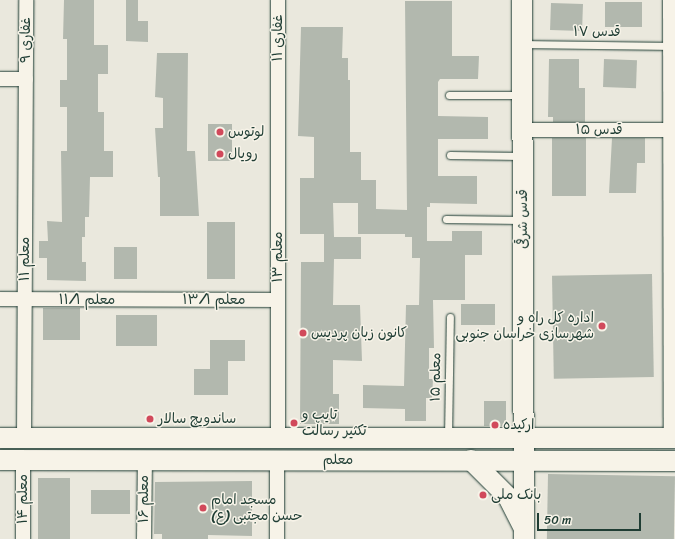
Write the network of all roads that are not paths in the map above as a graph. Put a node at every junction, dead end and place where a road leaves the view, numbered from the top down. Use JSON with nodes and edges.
{"nodes":[{"id":1,"x":26,"y":0,"type":"edge"},
{"id":2,"x":278,"y":0,"type":"edge"},
{"id":3,"x":522,"y":0,"type":"edge"},
{"id":4,"x":670,"y":0,"type":"edge"},
{"id":5,"x":522,"y":44,"type":"junction"},
{"id":6,"x":671,"y":46,"type":"junction"},
{"id":7,"x":278,"y":77,"type":"joint"},
{"id":8,"x":0,"y":79,"type":"edge"},
{"id":9,"x":26,"y":79,"type":"junction"},
{"id":10,"x":449,"y":95,"type":"dead end"},
{"id":11,"x":523,"y":95,"type":"junction"},
{"id":12,"x":523,"y":130,"type":"junction"},
{"id":13,"x":673,"y":130,"type":"edge"},
{"id":14,"x":450,"y":155,"type":"dead end"},
{"id":15,"x":523,"y":156,"type":"junction"},
{"id":16,"x":446,"y":219,"type":"dead end"},
{"id":17,"x":523,"y":220,"type":"junction"},
{"id":18,"x":0,"y":299,"type":"edge"},
{"id":19,"x":24,"y":300,"type":"junction"},
{"id":20,"x":150,"y":300,"type":"joint"},
{"id":21,"x":278,"y":300,"type":"junction"},
{"id":22,"x":450,"y":316,"type":"dead end"},
{"id":23,"x":0,"y":438,"type":"edge"},
{"id":24,"x":24,"y":438,"type":"junction"},
{"id":25,"x":278,"y":438,"type":"junction"},
{"id":26,"x":448,"y":438,"type":"junction"},
{"id":27,"x":525,"y":438,"type":"junction"},
{"id":28,"x":673,"y":438,"type":"edge"},
{"id":29,"x":0,"y":460,"type":"edge"},
{"id":30,"x":23,"y":460,"type":"junction"},
{"id":31,"x":145,"y":460,"type":"junction"},
{"id":32,"x":277,"y":460,"type":"junction"},
{"id":33,"x":471,"y":460,"type":"junction"},
{"id":34,"x":525,"y":460,"type":"junction"},
{"id":35,"x":675,"y":461,"type":"edge"},
{"id":36,"x":524,"y":534,"type":"edge"},
{"id":37,"x":23,"y":539,"type":"edge"},
{"id":38,"x":144,"y":539,"type":"edge"},
{"id":39,"x":277,"y":539,"type":"edge"}],
"edges":[{"from":1,"to":9,"type":"street","name":"غفاری ۹"},
{"from":2,"to":7,"type":"street","name":"غفاری ۱۱"},
{"from":3,"to":5,"type":"main road","name":"قدس شرقی"},
{"from":4,"to":6,"type":"street"},
{"from":5,"to":6,"type":"lane","name":"قدس ۱۷"},
{"from":5,"to":11,"type":"main road","name":"قدس شرقی"},
{"from":6,"to":13,"type":"street"},
{"from":7,"to":21,"type":"street","name":"معلم ۱۳"},
{"from":8,"to":9,"type":"street"},
{"from":9,"to":19,"type":"street","name":"معلم ۱۱"},
{"from":10,"to":11,"type":"lane"},
{"from":11,"to":12,"type":"main road","name":"قدس شرقی"},
{"from":12,"to":13,"type":"street","name":"قدس ۱۵"},
{"from":12,"to":15,"type":"main road","name":"قدس شرقی"},
{"from":13,"to":28,"type":"street"},
{"from":14,"to":15,"type":"lane"},
{"from":15,"to":17,"type":"main road","name":"قدس شرقی"},
{"from":16,"to":17,"type":"lane"},
{"from":17,"to":27,"type":"main road","name":"قدس شرقی"},
{"from":18,"to":19,"type":"street","name":"معلم ۱۱/۱"},
{"from":19,"to":20,"type":"street","name":"معلم ۱۱/۱"},
{"from":19,"to":24,"type":"street","name":"معلم ۱۱"},
{"from":20,"to":21,"type":"street","name":"معلم ۱۳/۱"},
{"from":21,"to":25,"type":"street","name":"معلم ۱۳"},
{"from":22,"to":26,"type":"lane","name":"معلم ۱۵"},
{"from":23,"to":24,"type":"main road","name":"معلم"},
{"from":24,"to":25,"type":"main road","name":"معلم"},
{"from":25,"to":26,"type":"main road","name":"معلم"},
{"from":26,"to":27,"type":"main road","name":"معلم"},
{"from":27,"to":28,"type":"main road","name":"معلم"},
{"from":27,"to":34,"type":"main road","name":"قدس شرقی"},
{"from":29,"to":30,"type":"main road","name":"معلم"},
{"from":30,"to":31,"type":"main road","name":"معلم"},
{"from":30,"to":37,"type":"street","name":"معلم ۱۴"},
{"from":31,"to":32,"type":"main road","name":"معلم"},
{"from":31,"to":38,"type":"street","name":"معلم ۱۶‌"},
{"from":32,"to":33,"type":"main road","name":"معلم"},
{"from":32,"to":39,"type":"street"},
{"from":33,"to":34,"type":"main road","name":"معلم"},
{"from":33,"to":36,"type":"main road"},
{"from":34,"to":35,"type":"main road","name":"معلم"},
{"from":34,"to":36,"type":"main road","name":"قدس شرقی"}]}
